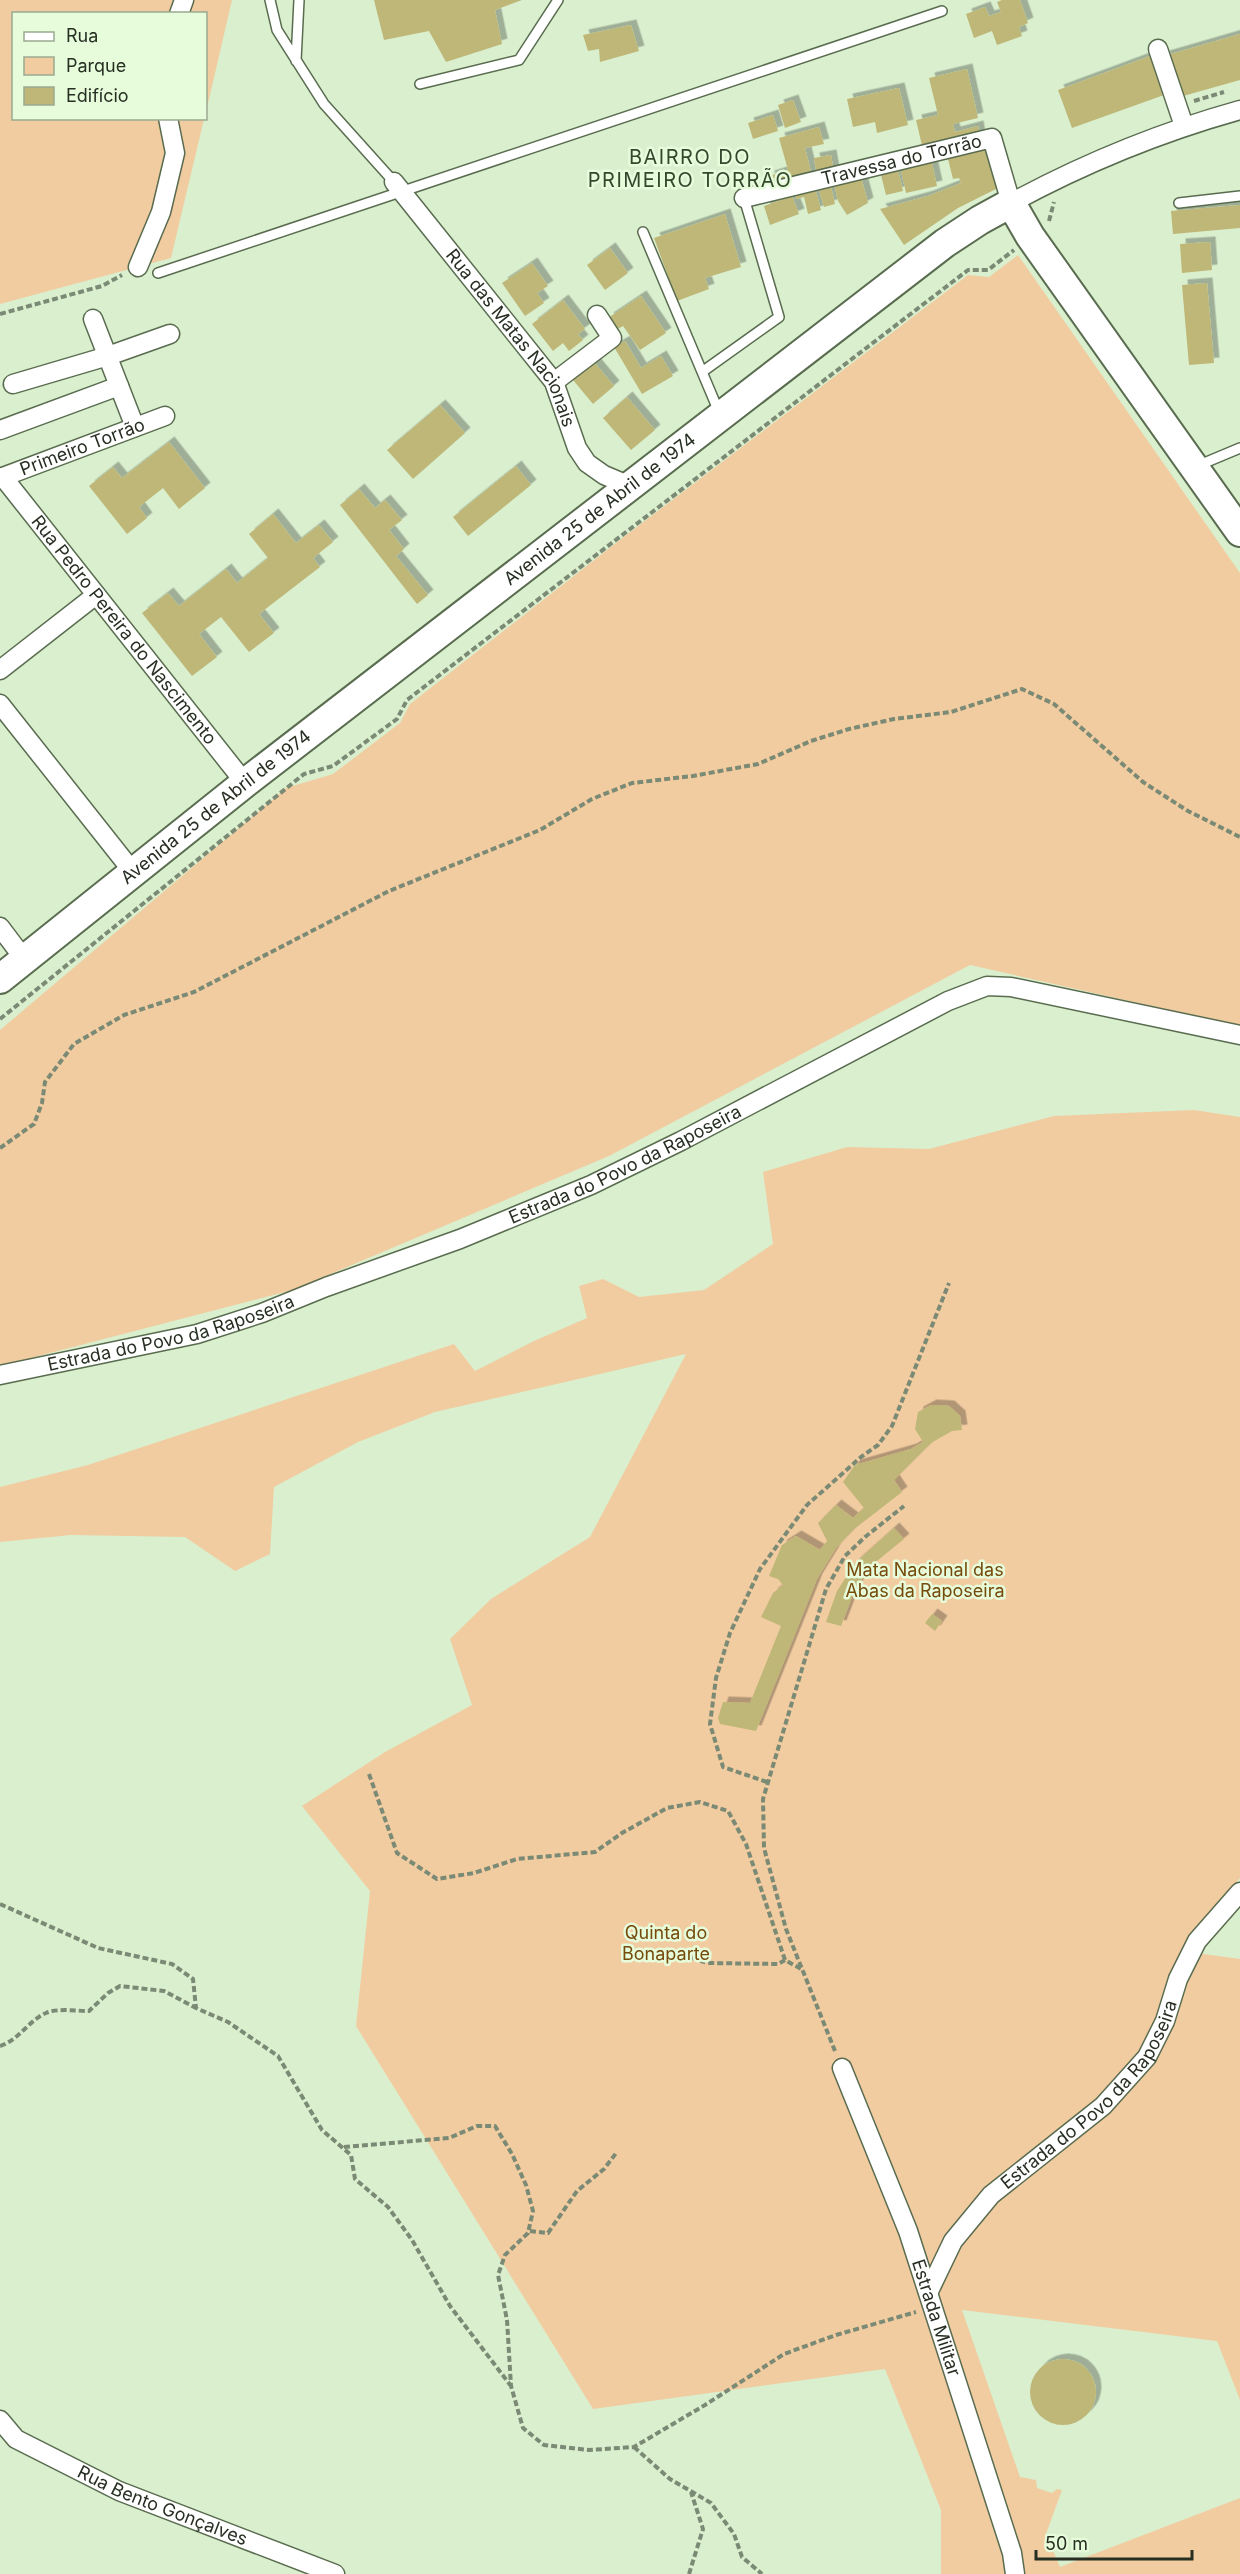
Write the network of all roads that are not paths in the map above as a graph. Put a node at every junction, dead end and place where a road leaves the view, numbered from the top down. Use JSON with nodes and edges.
{"nodes":[{"id":1,"x":270,"y":0,"type":"edge"},
{"id":2,"x":299,"y":0,"type":"edge"},
{"id":3,"x":558,"y":0,"type":"edge"},
{"id":4,"x":942,"y":11,"type":"dead end"},
{"id":5,"x":1158,"y":49,"type":"dead end"},
{"id":6,"x":296,"y":61,"type":"junction"},
{"id":7,"x":420,"y":84,"type":"dead end"},
{"id":8,"x":1240,"y":110,"type":"edge"},
{"id":9,"x":168,"y":120,"type":"edge"},
{"id":10,"x":1184,"y":126,"type":"junction"},
{"id":11,"x":398,"y":187,"type":"junction"},
{"id":12,"x":1240,"y":196,"type":"edge"},
{"id":13,"x":744,"y":198,"type":"joint"},
{"id":14,"x":1011,"y":203,"type":"junction"},
{"id":15,"x":1179,"y":203,"type":"dead end"},
{"id":16,"x":643,"y":232,"type":"dead end"},
{"id":17,"x":138,"y":267,"type":"road end"},
{"id":18,"x":158,"y":273,"type":"dead end"},
{"id":19,"x":597,"y":315,"type":"dead end"},
{"id":20,"x":93,"y":319,"type":"dead end"},
{"id":21,"x":170,"y":334,"type":"dead end"},
{"id":22,"x":108,"y":356,"type":"junction"},
{"id":23,"x":702,"y":372,"type":"junction"},
{"id":24,"x":554,"y":382,"type":"junction"},
{"id":25,"x":13,"y":384,"type":"dead end"},
{"id":26,"x":119,"y":386,"type":"junction"},
{"id":27,"x":165,"y":416,"type":"dead end"},
{"id":28,"x":721,"y":417,"type":"junction"},
{"id":29,"x":135,"y":427,"type":"junction"},
{"id":30,"x":0,"y":430,"type":"edge"},
{"id":31,"x":1240,"y":448,"type":"edge"},
{"id":32,"x":1195,"y":467,"type":"junction"},
{"id":33,"x":2,"y":478,"type":"edge"},
{"id":34,"x":630,"y":486,"type":"junction"},
{"id":35,"x":1240,"y":532,"type":"edge"},
{"id":36,"x":96,"y":595,"type":"junction"},
{"id":37,"x":0,"y":670,"type":"edge"},
{"id":38,"x":0,"y":704,"type":"edge"},
{"id":39,"x":245,"y":783,"type":"junction"},
{"id":40,"x":133,"y":872,"type":"junction"},
{"id":41,"x":0,"y":927,"type":"edge"},
{"id":42,"x":25,"y":960,"type":"junction"},
{"id":43,"x":0,"y":979,"type":"edge"},
{"id":44,"x":1240,"y":1035,"type":"edge"},
{"id":45,"x":0,"y":1375,"type":"edge"},
{"id":46,"x":1240,"y":1892,"type":"edge"},
{"id":47,"x":842,"y":2068,"type":"road end"},
{"id":48,"x":931,"y":2300,"type":"junction"},
{"id":49,"x":0,"y":2420,"type":"edge"},
{"id":50,"x":335,"y":2574,"type":"edge"},
{"id":51,"x":1015,"y":2574,"type":"edge"}],
"edges":[{"from":1,"to":6,"type":"lane"},
{"from":2,"to":6,"type":"lane"},
{"from":3,"to":7,"type":"lane"},
{"from":4,"to":11,"type":"lane"},
{"from":5,"to":10,"type":"street"},
{"from":6,"to":11,"type":"lane"},
{"from":8,"to":10,"type":"street","name":"Avenida 25 de Abril de 1974"},
{"from":9,"to":17,"type":"street"},
{"from":10,"to":14,"type":"street","name":"Avenida 25 de Abril de 1974"},
{"from":11,"to":18,"type":"lane"},
{"from":11,"to":24,"type":"street","name":"Rua das Matas Nacionais"},
{"from":12,"to":15,"type":"lane"},
{"from":13,"to":14,"type":"street","name":"Travessa do Torrão"},
{"from":13,"to":23,"type":"lane"},
{"from":14,"to":28,"type":"main road","name":"Avenida 25 de Abril de 1974"},
{"from":14,"to":32,"type":"main road"},
{"from":16,"to":23,"type":"lane"},
{"from":19,"to":24,"type":"street"},
{"from":20,"to":22,"type":"street"},
{"from":21,"to":22,"type":"street"},
{"from":22,"to":25,"type":"street"},
{"from":22,"to":26,"type":"street"},
{"from":23,"to":28,"type":"lane"},
{"from":24,"to":34,"type":"street","name":"Rua das Matas Nacionais"},
{"from":26,"to":29,"type":"street"},
{"from":26,"to":30,"type":"street"},
{"from":27,"to":29,"type":"street","name":"Primeiro Torrão"},
{"from":28,"to":34,"type":"main road","name":"Avenida 25 de Abril de 1974"},
{"from":29,"to":33,"type":"street","name":"Primeiro Torrão"},
{"from":31,"to":32,"type":"lane"},
{"from":32,"to":35,"type":"main road"},
{"from":33,"to":36,"type":"street","name":"Rua Pedro Pereira do Nascimento"},
{"from":34,"to":39,"type":"main road","name":"Avenida 25 de Abril de 1974"},
{"from":36,"to":37,"type":"street"},
{"from":36,"to":39,"type":"street","name":"Rua Pedro Pereira do Nascimento"},
{"from":38,"to":40,"type":"street"},
{"from":39,"to":40,"type":"main road","name":"Avenida 25 de Abril de 1974"},
{"from":40,"to":42,"type":"main road","name":"Avenida 25 de Abril de 1974"},
{"from":41,"to":42,"type":"street"},
{"from":42,"to":43,"type":"main road","name":"Avenida 25 de Abril de 1974"},
{"from":44,"to":45,"type":"street","name":"Estrada do Povo da Raposeira"},
{"from":46,"to":48,"type":"street","name":"Estrada do Povo da Raposeira"},
{"from":47,"to":48,"type":"street","name":"Estrada Militar"},
{"from":48,"to":51,"type":"street","name":"Estrada Militar"},
{"from":49,"to":50,"type":"street","name":"Rua Bento Gonçalves"}]}
